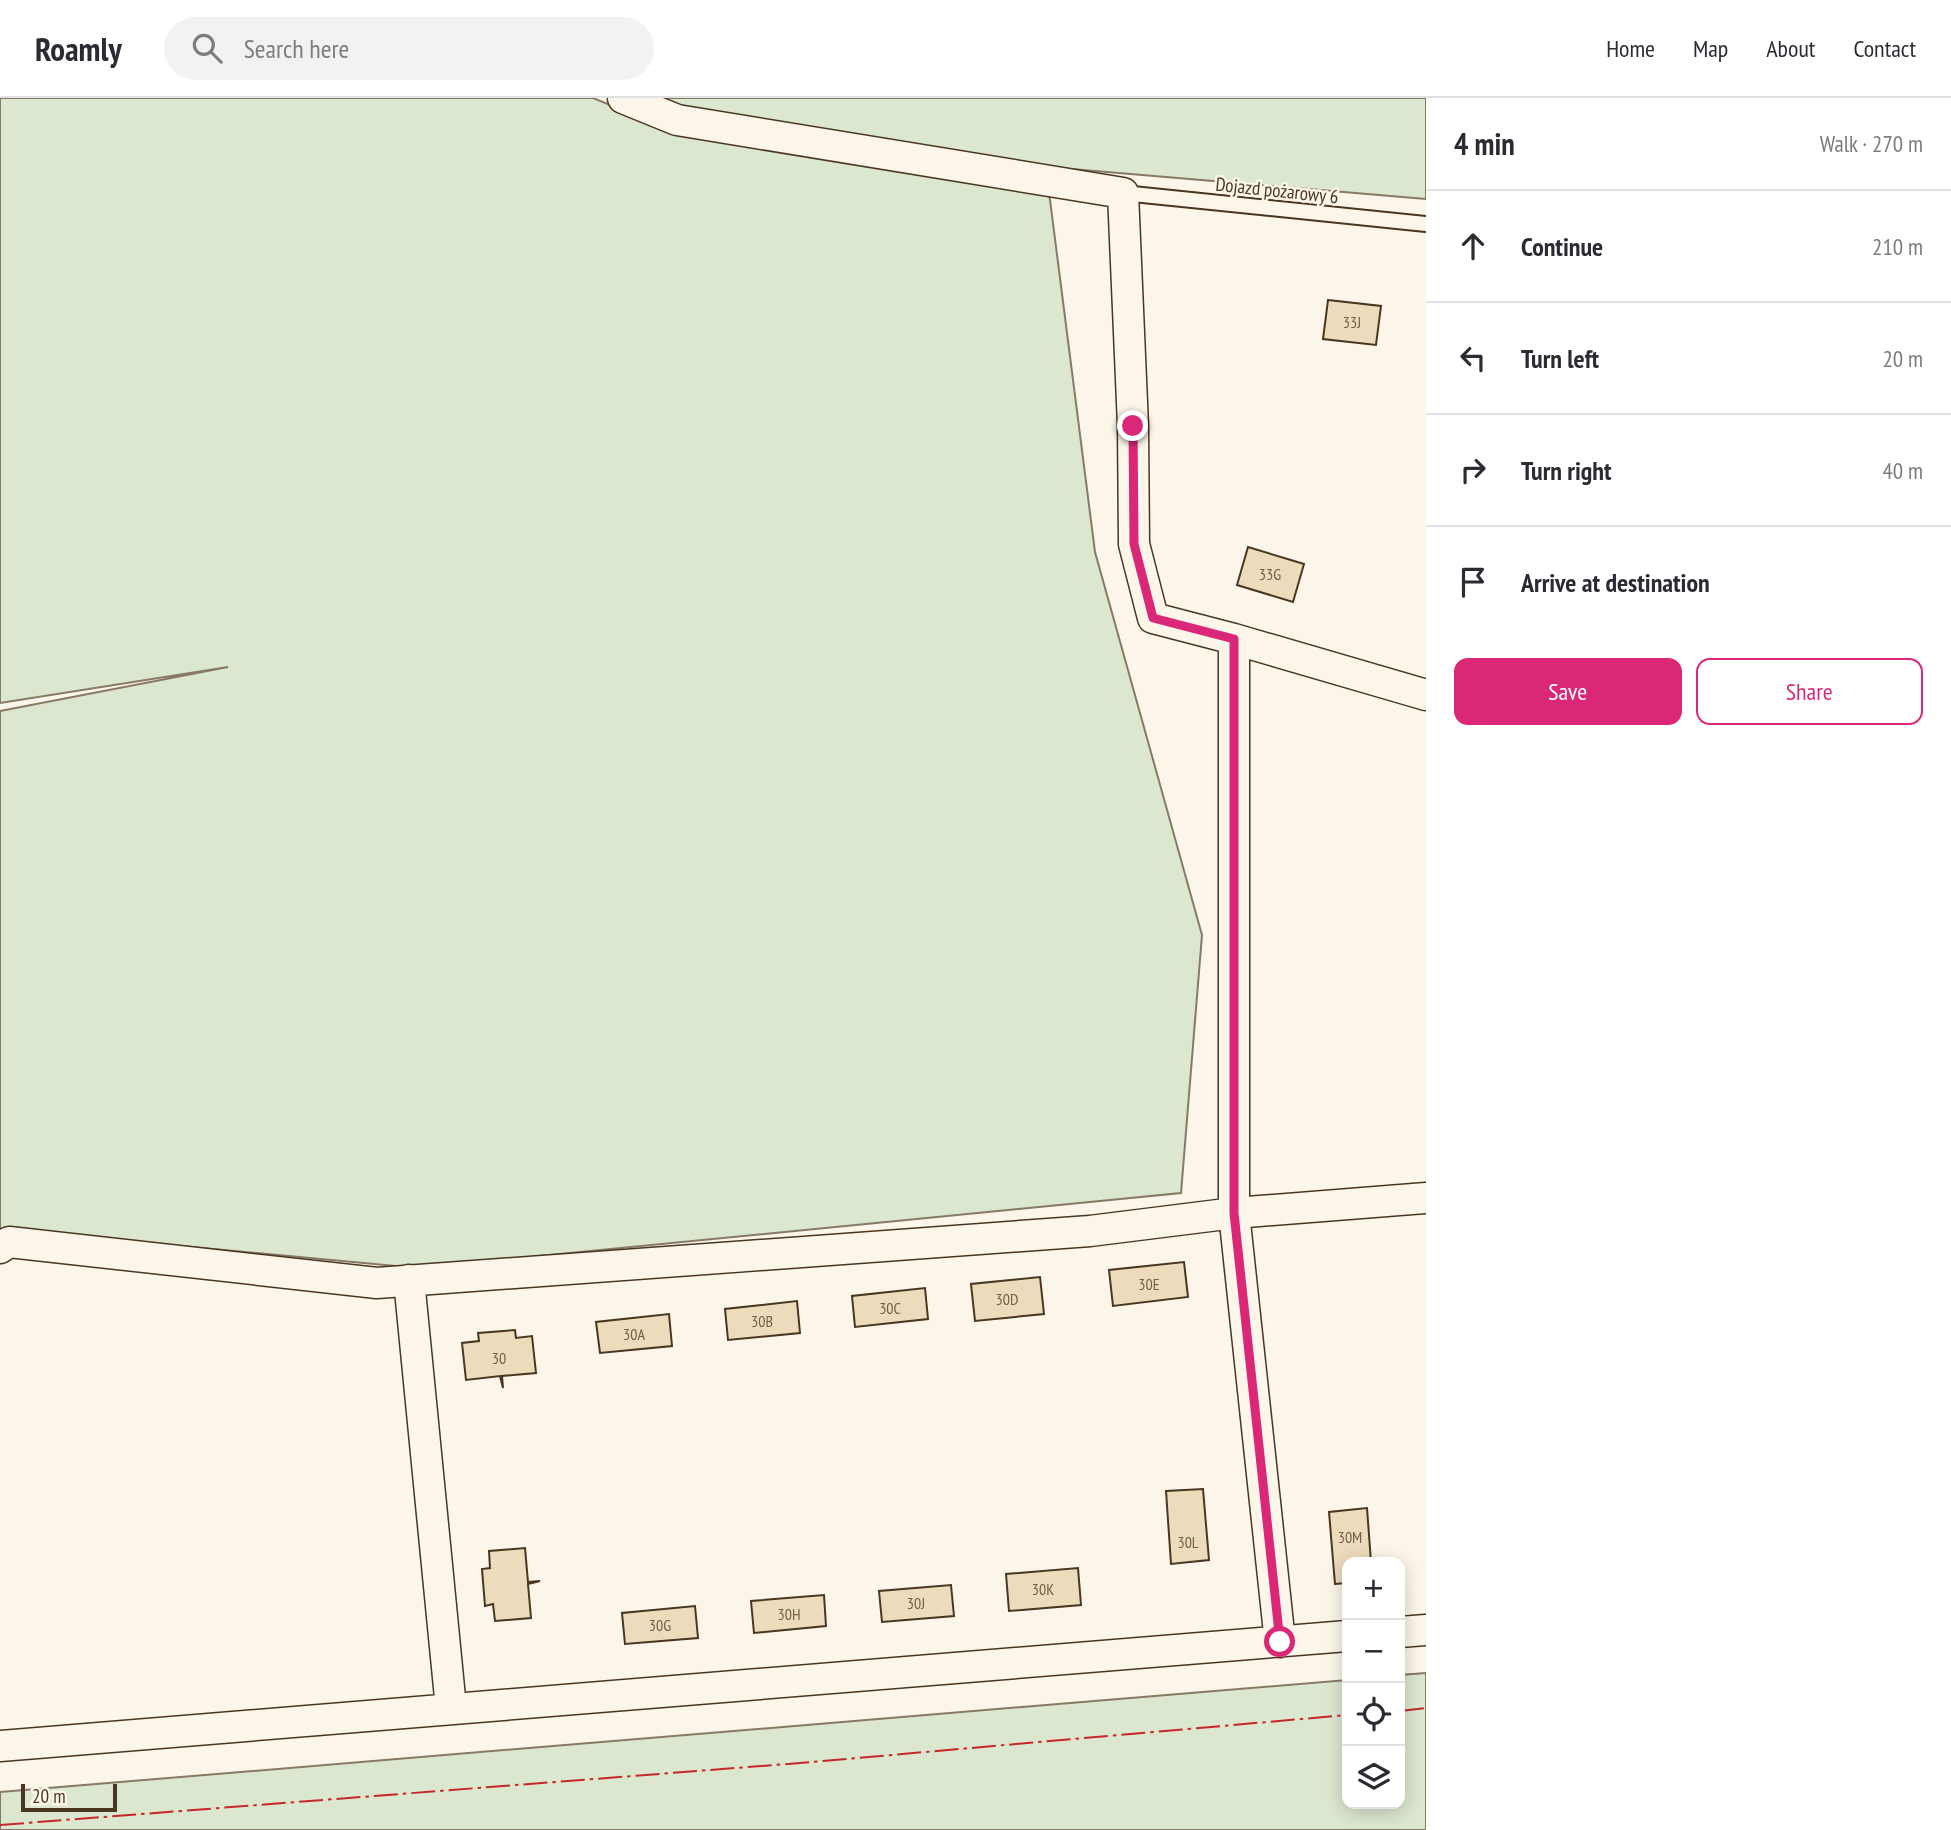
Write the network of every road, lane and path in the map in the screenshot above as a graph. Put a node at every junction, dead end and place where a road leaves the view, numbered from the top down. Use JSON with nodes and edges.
{"nodes":[{"id":1,"x":623,"y":98,"type":"edge"},
{"id":2,"x":1123,"y":193,"type":"junction"},
{"id":3,"x":1426,"y":224,"type":"edge"},
{"id":4,"x":1234,"y":639,"type":"junction"},
{"id":5,"x":1426,"y":695,"type":"edge"},
{"id":6,"x":1426,"y":1198,"type":"edge"},
{"id":7,"x":1234,"y":1213,"type":"junction"},
{"id":8,"x":0,"y":1248,"type":"edge"},
{"id":9,"x":409,"y":1280,"type":"junction"},
{"id":10,"x":1426,"y":1630,"type":"edge"},
{"id":11,"x":1405,"y":1632,"type":"edge"},
{"id":12,"x":1342,"y":1636,"type":"edge"},
{"id":13,"x":1280,"y":1642,"type":"junction"},
{"id":14,"x":451,"y":1707,"type":"junction"},
{"id":15,"x":0,"y":1746,"type":"edge"}],
"edges":[{"from":1,"to":2,"type":"street"},
{"from":2,"to":3,"type":"lane","name":"Dojazd pożarowy 6"},
{"from":2,"to":4,"type":"street"},
{"from":4,"to":5,"type":"street"},
{"from":4,"to":7,"type":"street"},
{"from":6,"to":7,"type":"street"},
{"from":7,"to":9,"type":"street"},
{"from":7,"to":13,"type":"street"},
{"from":8,"to":9,"type":"street"},
{"from":9,"to":14,"type":"street"},
{"from":10,"to":11,"type":"street"},
{"from":12,"to":13,"type":"street"},
{"from":13,"to":14,"type":"street"},
{"from":14,"to":15,"type":"street"}]}
